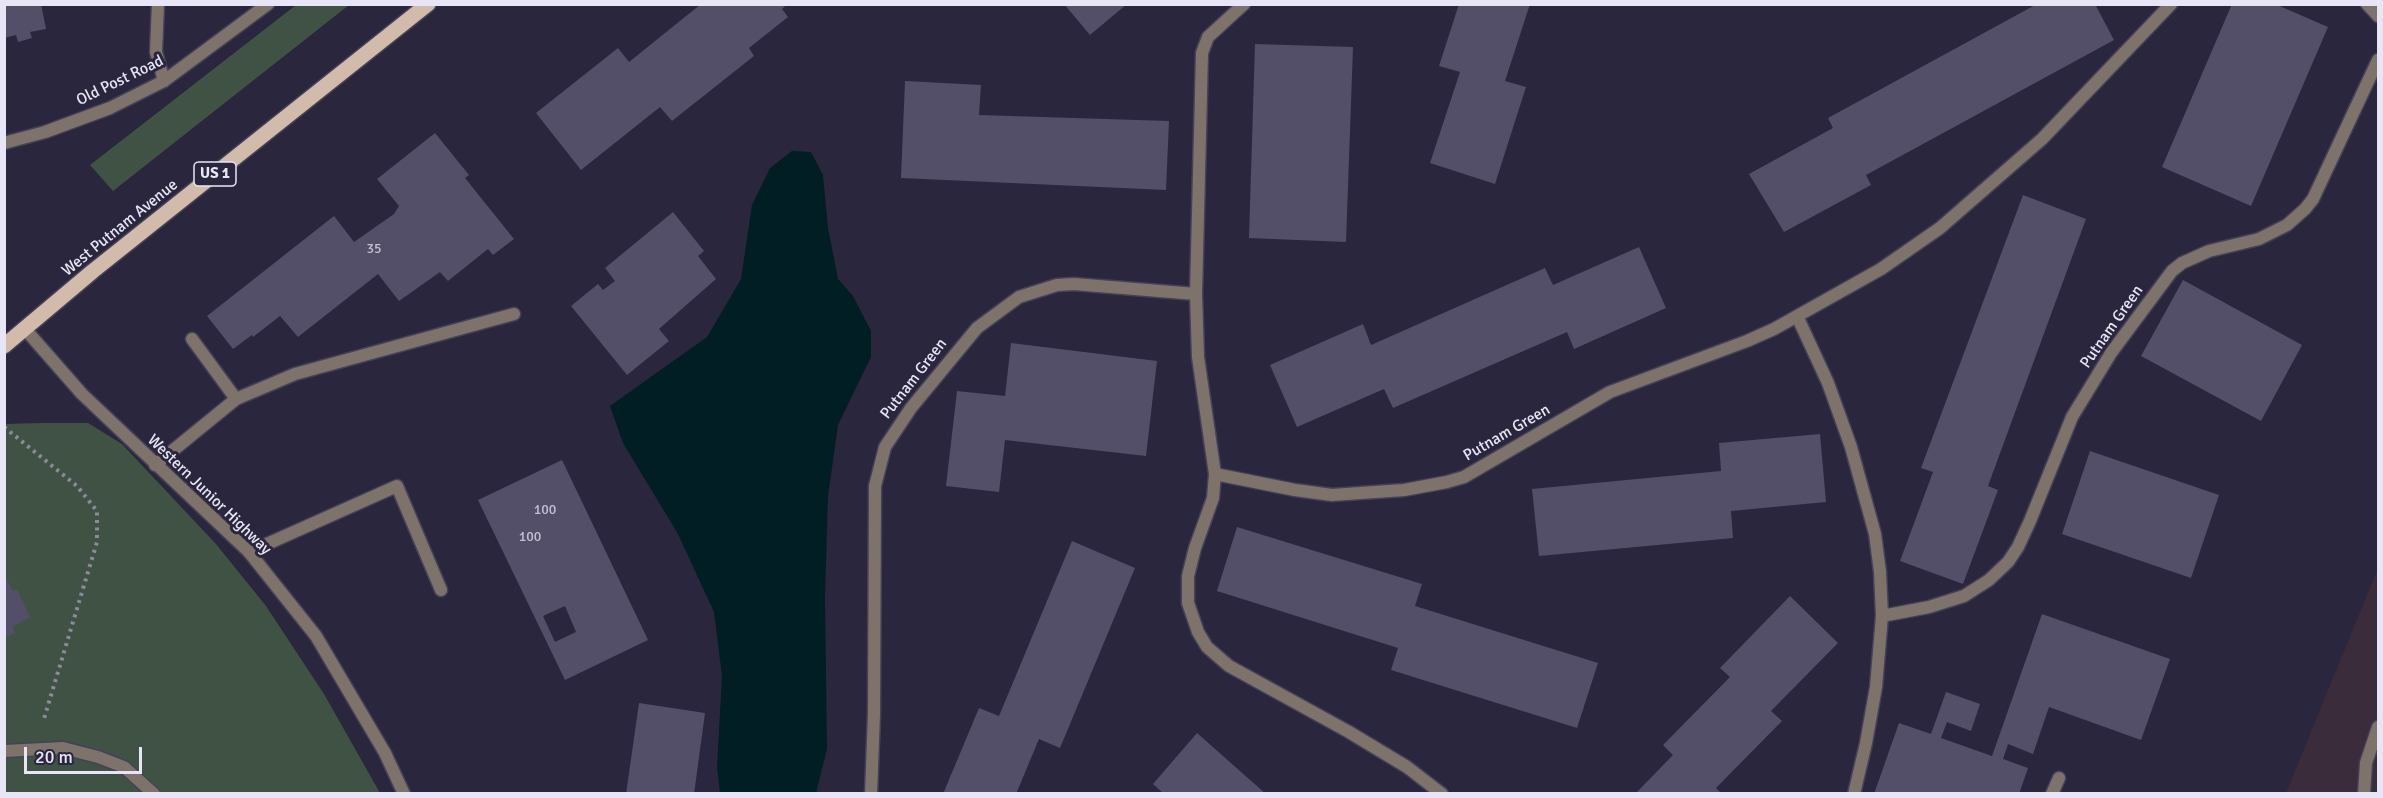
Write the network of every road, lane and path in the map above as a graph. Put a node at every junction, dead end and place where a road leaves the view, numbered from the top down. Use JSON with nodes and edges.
{"nodes":[{"id":1,"x":158,"y":4,"type":"edge"},
{"id":2,"x":267,"y":4,"type":"edge"},
{"id":3,"x":428,"y":4,"type":"edge"},
{"id":4,"x":1244,"y":4,"type":"edge"},
{"id":5,"x":2171,"y":4,"type":"edge"},
{"id":6,"x":2367,"y":4,"type":"edge"},
{"id":7,"x":2379,"y":16,"type":"edge"},
{"id":8,"x":2379,"y":60,"type":"edge"},
{"id":9,"x":164,"y":81,"type":"junction"},
{"id":10,"x":4,"y":143,"type":"edge"},
{"id":11,"x":1196,"y":294,"type":"junction"},
{"id":12,"x":514,"y":314,"type":"dead end"},
{"id":13,"x":1797,"y":316,"type":"junction"},
{"id":14,"x":25,"y":329,"type":"junction"},
{"id":15,"x":192,"y":339,"type":"dead end"},
{"id":16,"x":4,"y":346,"type":"edge"},
{"id":17,"x":236,"y":399,"type":"junction"},
{"id":18,"x":4,"y":427,"type":"edge"},
{"id":19,"x":155,"y":465,"type":"junction"},
{"id":20,"x":1215,"y":474,"type":"junction"},
{"id":21,"x":249,"y":552,"type":"junction"},
{"id":22,"x":441,"y":590,"type":"dead end"},
{"id":23,"x":1882,"y":616,"type":"junction"},
{"id":24,"x":2379,"y":727,"type":"edge"},
{"id":25,"x":35,"y":749,"type":"junction"},
{"id":26,"x":4,"y":751,"type":"edge"},
{"id":27,"x":2059,"y":778,"type":"dead end"},
{"id":28,"x":154,"y":794,"type":"edge"},
{"id":29,"x":404,"y":794,"type":"edge"},
{"id":30,"x":871,"y":794,"type":"edge"},
{"id":31,"x":1442,"y":794,"type":"edge"},
{"id":32,"x":1854,"y":794,"type":"edge"},
{"id":33,"x":2052,"y":794,"type":"edge"},
{"id":34,"x":2364,"y":794,"type":"edge"}],
"edges":[{"from":1,"to":9,"type":"street"},
{"from":2,"to":9,"type":"street","name":"Old Post Road"},
{"from":3,"to":14,"type":"main road","name":"West Putnam Avenue","number":"US 1"},
{"from":4,"to":11,"type":"street"},
{"from":5,"to":13,"type":"street","name":"Putnam Green"},
{"from":6,"to":7,"type":"street"},
{"from":8,"to":23,"type":"street","name":"Putnam Green"},
{"from":9,"to":10,"type":"street","name":"Old Post Road"},
{"from":11,"to":20,"type":"street"},
{"from":11,"to":30,"type":"street","name":"Putnam Green"},
{"from":12,"to":17,"type":"street"},
{"from":13,"to":20,"type":"street","name":"Putnam Green"},
{"from":13,"to":23,"type":"street"},
{"from":14,"to":16,"type":"main road","name":"West Putnam Avenue","number":"US 1"},
{"from":14,"to":19,"type":"street","name":"Western Junior Highway"},
{"from":15,"to":17,"type":"street"},
{"from":17,"to":19,"type":"street"},
{"from":18,"to":25,"type":"path"},
{"from":19,"to":21,"type":"street","name":"Western Junior Highway"},
{"from":20,"to":31,"type":"street"},
{"from":21,"to":22,"type":"street"},
{"from":21,"to":29,"type":"street","name":"Western Junior Highway"},
{"from":23,"to":32,"type":"street"},
{"from":24,"to":34,"type":"street"},
{"from":25,"to":26,"type":"street"},
{"from":25,"to":28,"type":"street"},
{"from":27,"to":33,"type":"street"}]}
